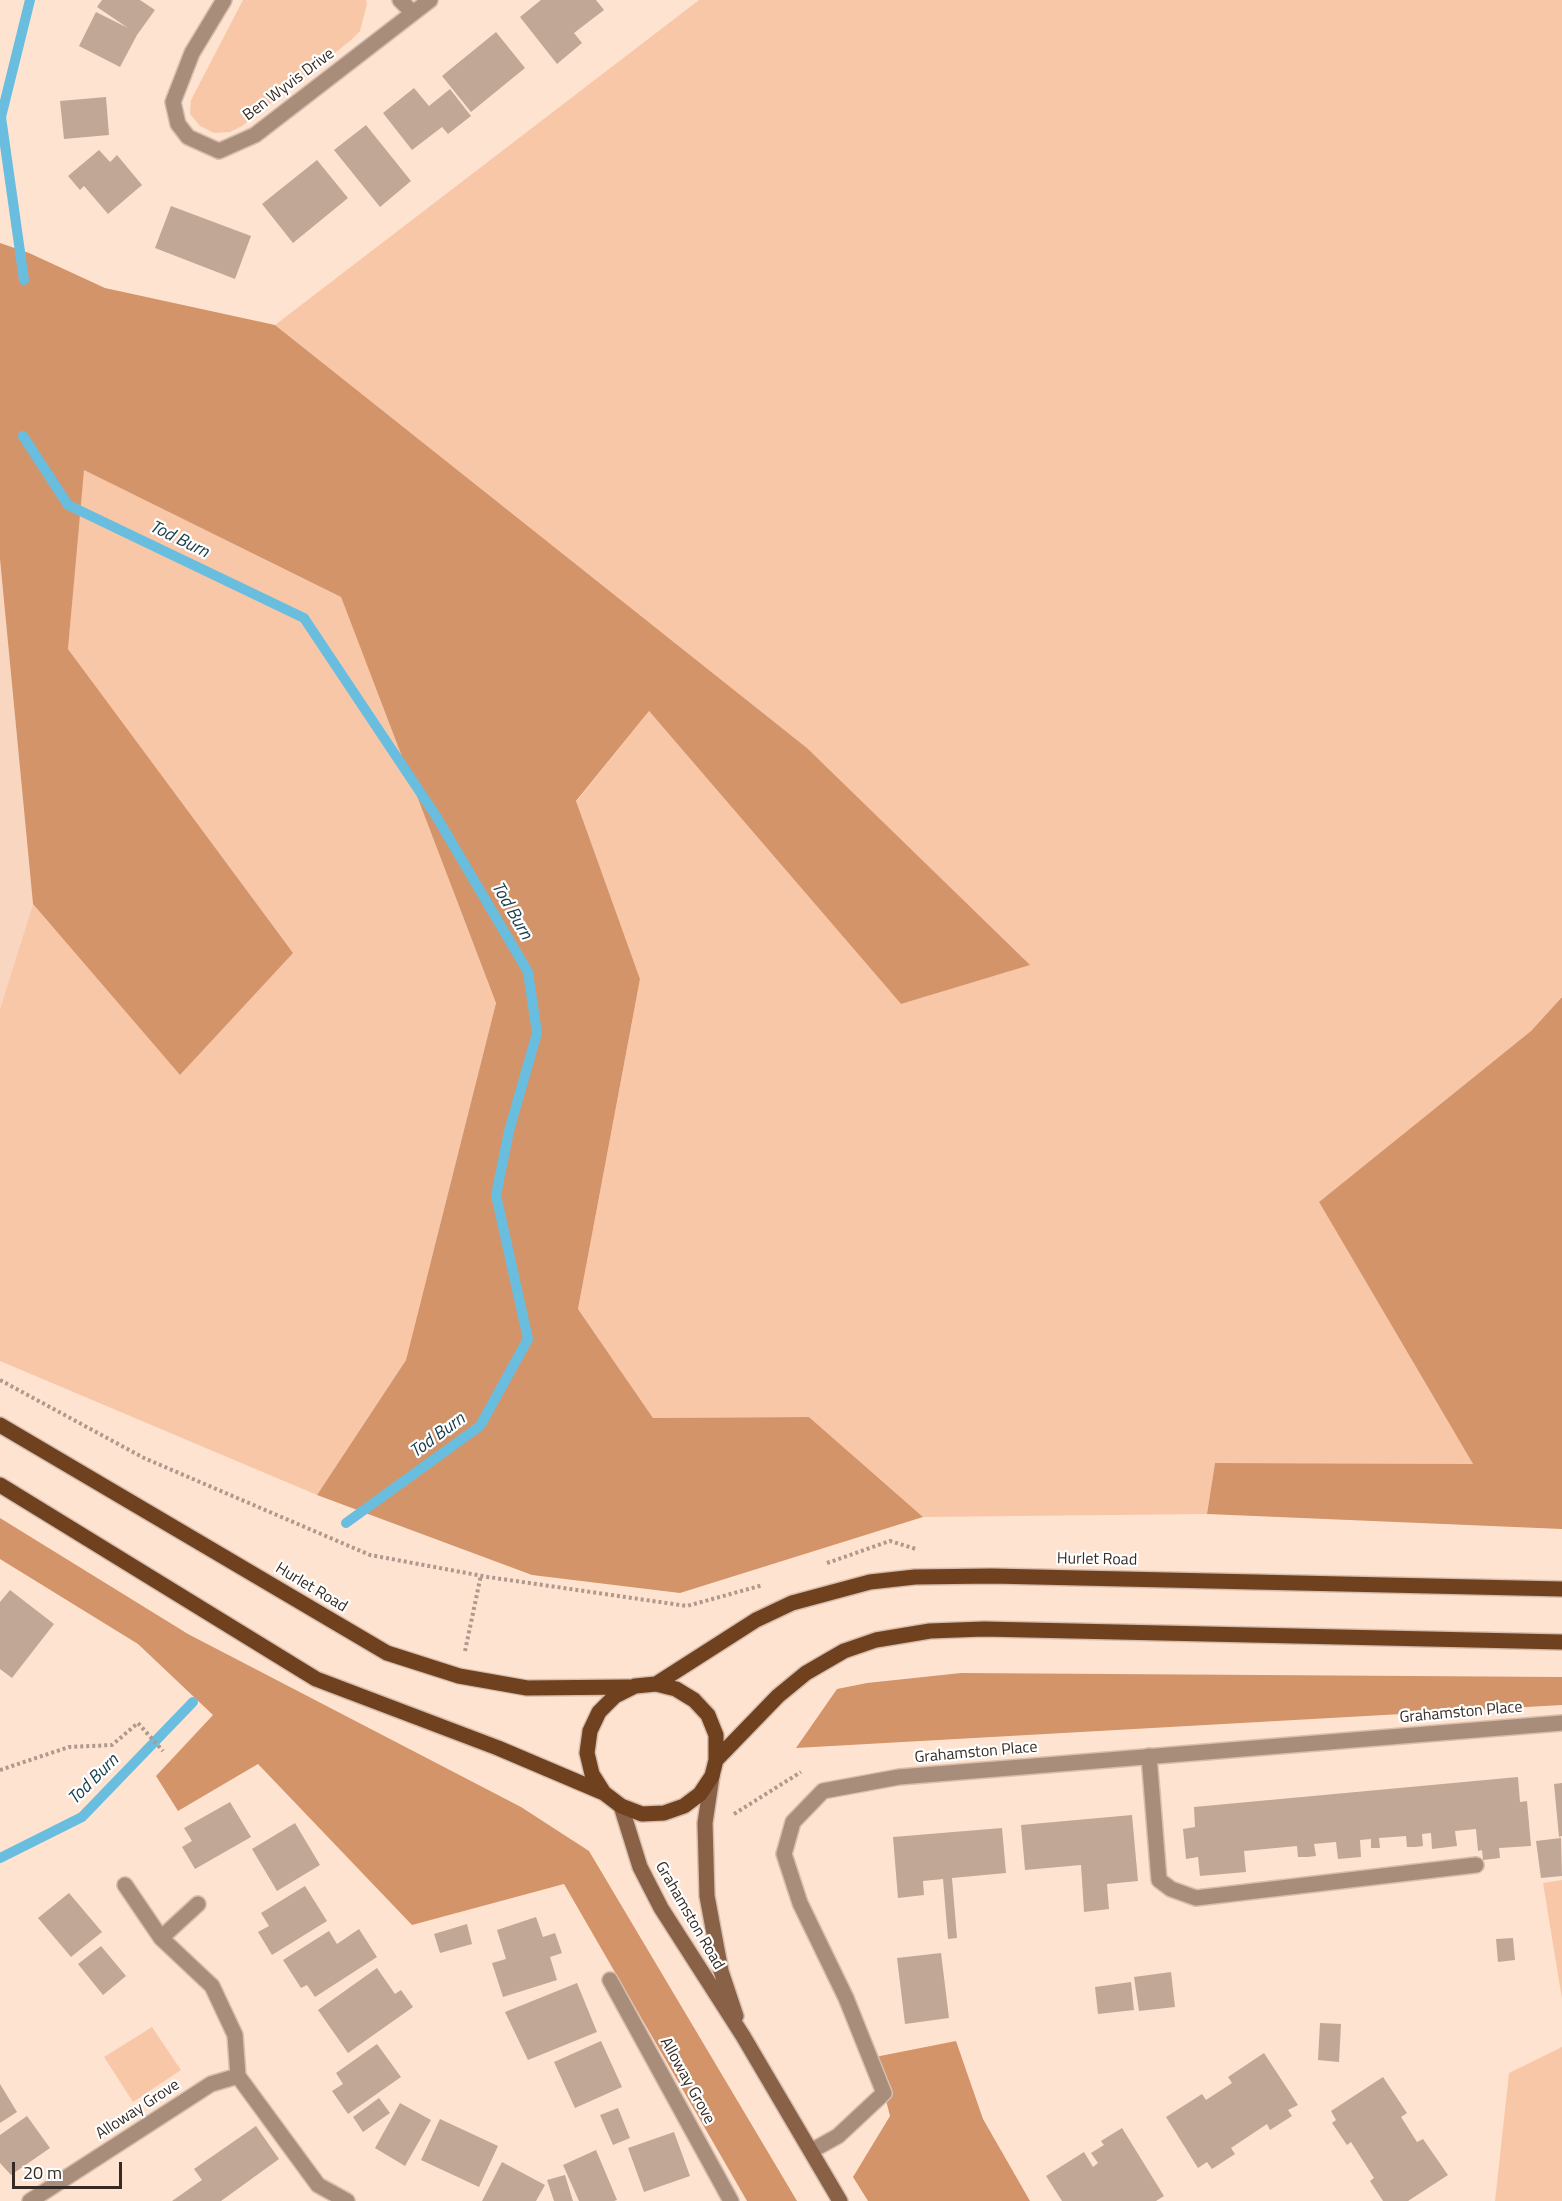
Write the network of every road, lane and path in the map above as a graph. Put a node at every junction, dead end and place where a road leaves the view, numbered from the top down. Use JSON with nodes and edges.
{"nodes":[{"id":1,"x":224,"y":0,"type":"edge"},
{"id":2,"x":400,"y":0,"type":"edge"},
{"id":3,"x":430,"y":0,"type":"edge"},
{"id":4,"x":412,"y":13,"type":"junction"},
{"id":5,"x":0,"y":1380,"type":"edge"},
{"id":6,"x":0,"y":1425,"type":"edge"},
{"id":7,"x":0,"y":1485,"type":"edge"},
{"id":8,"x":922,"y":1551,"type":"dead end"},
{"id":9,"x":823,"y":1565,"type":"dead end"},
{"id":10,"x":481,"y":1575,"type":"junction"},
{"id":11,"x":767,"y":1584,"type":"dead end"},
{"id":12,"x":1562,"y":1589,"type":"edge"},
{"id":13,"x":1562,"y":1642,"type":"edge"},
{"id":14,"x":459,"y":1676,"type":"junction"},
{"id":15,"x":656,"y":1684,"type":"junction"},
{"id":16,"x":635,"y":1686,"type":"junction"},
{"id":17,"x":1562,"y":1723,"type":"edge"},
{"id":18,"x":164,"y":1751,"type":"dead end"},
{"id":19,"x":1149,"y":1756,"type":"junction"},
{"id":20,"x":716,"y":1760,"type":"junction"},
{"id":21,"x":0,"y":1770,"type":"edge"},
{"id":22,"x":712,"y":1776,"type":"junction"},
{"id":23,"x":604,"y":1793,"type":"junction"},
{"id":24,"x":621,"y":1806,"type":"junction"},
{"id":25,"x":1476,"y":1865,"type":"dead end"},
{"id":26,"x":124,"y":1886,"type":"dead end"},
{"id":27,"x":198,"y":1904,"type":"dead end"},
{"id":28,"x":161,"y":1938,"type":"junction"},
{"id":29,"x":610,"y":1980,"type":"dead end"},
{"id":30,"x":743,"y":2036,"type":"junction"},
{"id":31,"x":238,"y":2076,"type":"junction"},
{"id":32,"x":811,"y":2151,"type":"junction"},
{"id":33,"x":30,"y":2201,"type":"edge"},
{"id":34,"x":347,"y":2201,"type":"edge"},
{"id":35,"x":731,"y":2201,"type":"edge"},
{"id":36,"x":840,"y":2201,"type":"edge"}],
"edges":[{"from":1,"to":4,"type":"street","name":"Ben Wyvis Drive"},
{"from":2,"to":4,"type":"street"},
{"from":3,"to":4,"type":"street","name":"Ben Wyvis Drive"},
{"from":5,"to":10,"type":"path"},
{"from":6,"to":14,"type":"main road","name":"Hurlet Road"},
{"from":7,"to":23,"type":"main road"},
{"from":8,"to":9,"type":"path"},
{"from":10,"to":11,"type":"path"},
{"from":10,"to":14,"type":"path"},
{"from":12,"to":15,"type":"main road","name":"Hurlet Road"},
{"from":13,"to":20,"type":"main road"},
{"from":14,"to":16,"type":"main road","name":"Hurlet Road"},
{"from":15,"to":16,"type":"main road"},
{"from":15,"to":20,"type":"main road"},
{"from":16,"to":23,"type":"main road"},
{"from":17,"to":19,"type":"street","name":"Grahamston Place"},
{"from":18,"to":21,"type":"path"},
{"from":19,"to":25,"type":"street"},
{"from":19,"to":32,"type":"street","name":"Grahamston Place"},
{"from":20,"to":22,"type":"main road"},
{"from":22,"to":24,"type":"main road"},
{"from":22,"to":30,"type":"main road","name":"Grahamston Road"},
{"from":23,"to":24,"type":"main road"},
{"from":24,"to":30,"type":"main road","name":"Grahamston Road"},
{"from":26,"to":28,"type":"street"},
{"from":27,"to":28,"type":"street"},
{"from":28,"to":31,"type":"street"},
{"from":29,"to":35,"type":"street","name":"Alloway Grove"},
{"from":30,"to":32,"type":"main road","name":"Grahamston Road"},
{"from":31,"to":33,"type":"street","name":"Alloway Grove"},
{"from":31,"to":34,"type":"street"},
{"from":32,"to":36,"type":"main road","name":"Grahamston Road"}]}
